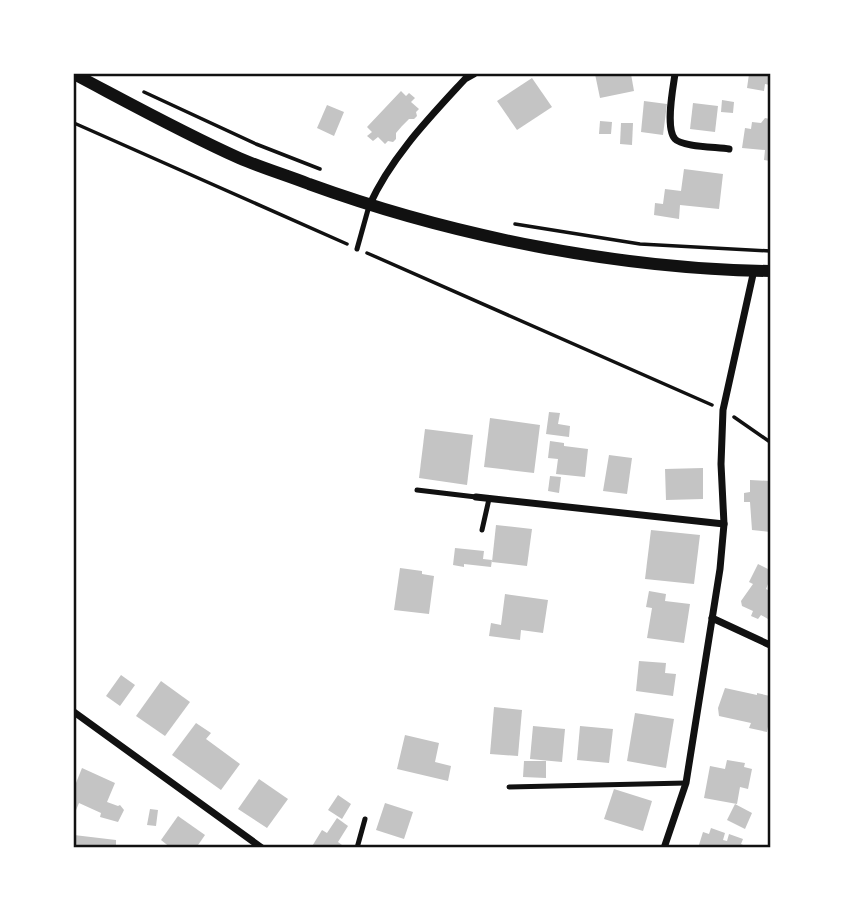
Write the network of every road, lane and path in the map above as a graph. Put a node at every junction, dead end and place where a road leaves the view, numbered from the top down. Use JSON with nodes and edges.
{"nodes":[{"id":1,"x":74,"y":74,"type":"edge"},
{"id":2,"x":474,"y":74,"type":"edge"},
{"id":3,"x":674,"y":74,"type":"edge"},
{"id":4,"x":141,"y":90,"type":"dead end"},
{"id":5,"x":74,"y":123,"type":"edge"},
{"id":6,"x":729,"y":149,"type":"dead end"},
{"id":7,"x":323,"y":171,"type":"dead end"},
{"id":8,"x":369,"y":206,"type":"junction"},
{"id":9,"x":509,"y":223,"type":"dead end"},
{"id":10,"x":357,"y":248,"type":"junction"},
{"id":11,"x":771,"y":251,"type":"edge"},
{"id":12,"x":754,"y":270,"type":"junction"},
{"id":13,"x":771,"y":271,"type":"edge"},
{"id":14,"x":723,"y":410,"type":"junction"},
{"id":15,"x":771,"y":442,"type":"edge"},
{"id":16,"x":417,"y":490,"type":"dead end"},
{"id":17,"x":476,"y":497,"type":"joint"},
{"id":18,"x":489,"y":499,"type":"junction"},
{"id":19,"x":724,"y":524,"type":"junction"},
{"id":20,"x":482,"y":530,"type":"dead end"},
{"id":21,"x":712,"y":618,"type":"junction"},
{"id":22,"x":771,"y":645,"type":"edge"},
{"id":23,"x":74,"y":712,"type":"edge"},
{"id":24,"x":686,"y":783,"type":"junction"},
{"id":25,"x":509,"y":787,"type":"dead end"},
{"id":26,"x":365,"y":819,"type":"dead end"},
{"id":27,"x":262,"y":848,"type":"edge"},
{"id":28,"x":357,"y":848,"type":"edge"},
{"id":29,"x":664,"y":848,"type":"edge"}],
"edges":[{"from":1,"to":8,"type":"street"},
{"from":2,"to":8,"type":"street"},
{"from":3,"to":6,"type":"street"},
{"from":4,"to":7,"type":"path"},
{"from":5,"to":10,"type":"path"},
{"from":8,"to":10,"type":"lane"},
{"from":8,"to":12,"type":"street"},
{"from":9,"to":11,"type":"path"},
{"from":10,"to":14,"type":"path"},
{"from":12,"to":13,"type":"street"},
{"from":12,"to":14,"type":"street"},
{"from":14,"to":15,"type":"path"},
{"from":14,"to":19,"type":"street"},
{"from":16,"to":17,"type":"lane"},
{"from":17,"to":18,"type":"street"},
{"from":18,"to":19,"type":"street"},
{"from":18,"to":20,"type":"lane"},
{"from":19,"to":21,"type":"street"},
{"from":21,"to":22,"type":"street"},
{"from":21,"to":24,"type":"street"},
{"from":23,"to":27,"type":"street"},
{"from":24,"to":25,"type":"lane"},
{"from":24,"to":29,"type":"street"},
{"from":26,"to":28,"type":"lane"}]}
